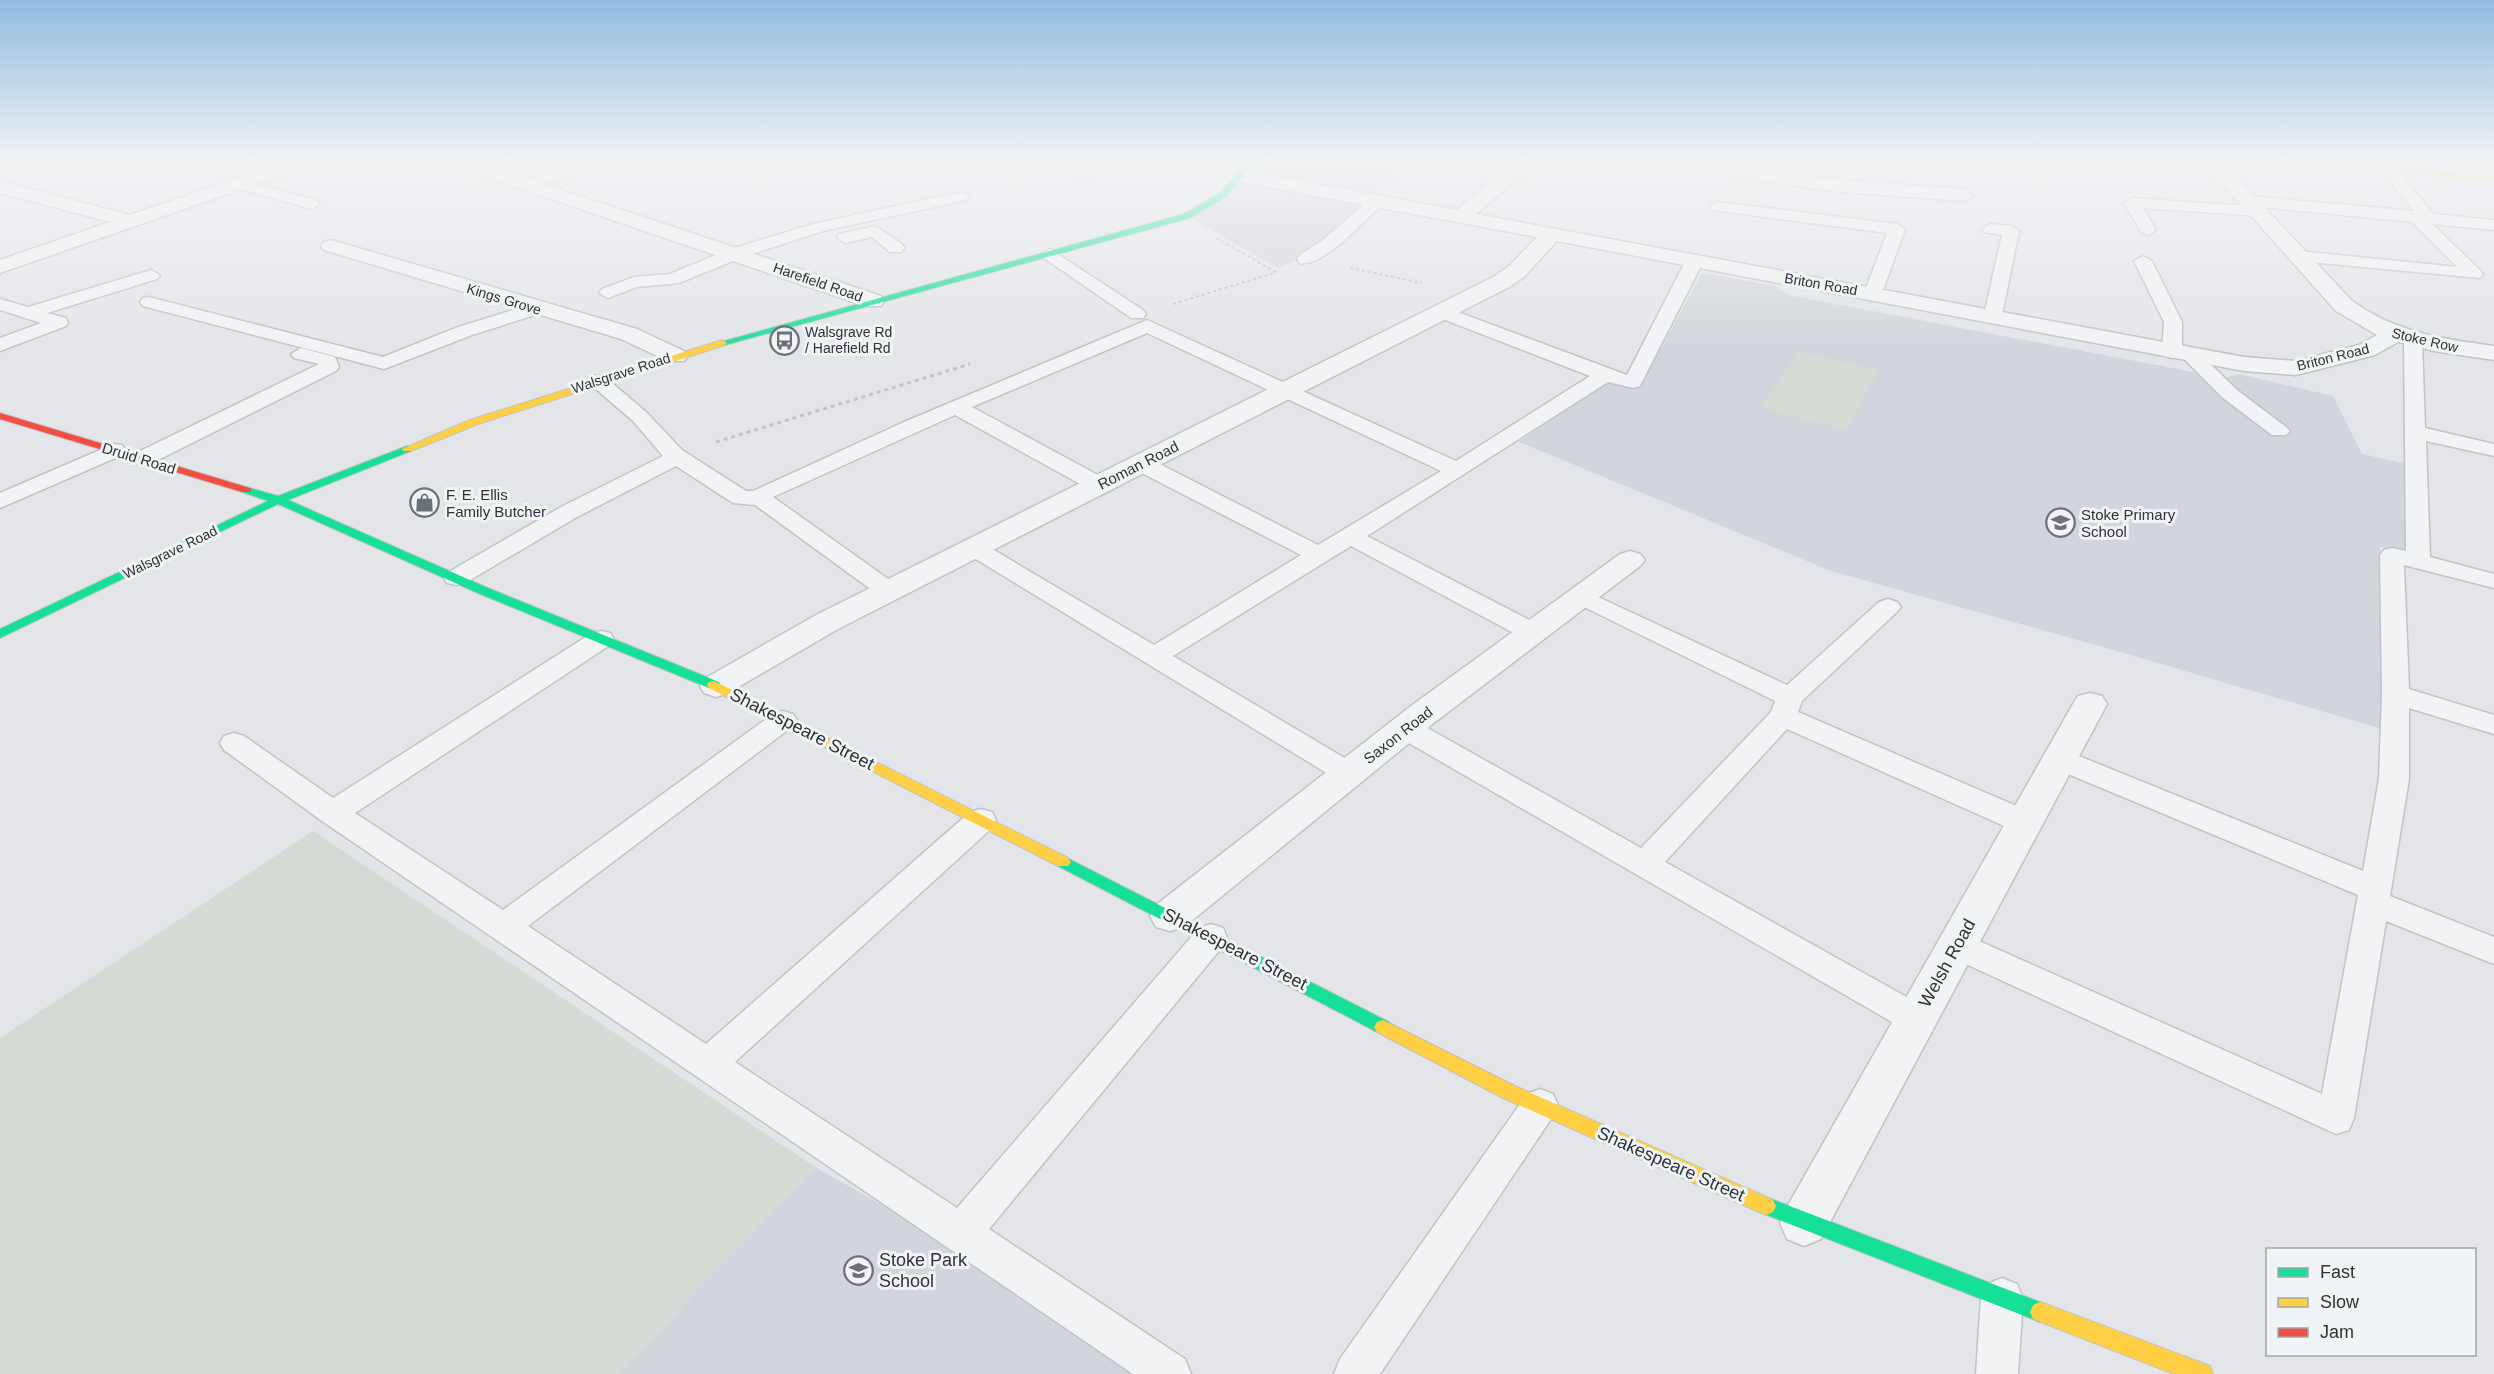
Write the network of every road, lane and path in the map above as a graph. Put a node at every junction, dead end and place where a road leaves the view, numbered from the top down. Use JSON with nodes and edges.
{"nodes":[{"id":1,"x":117,"y":225,"type":"edge"},
{"id":2,"x":649,"y":225,"type":"edge"},
{"id":3,"x":828,"y":225,"type":"edge"},
{"id":4,"x":897,"y":225,"type":"edge"},
{"id":5,"x":1155,"y":225,"type":"edge"},
{"id":6,"x":1188,"y":225,"type":"edge"},
{"id":7,"x":1350,"y":225,"type":"edge"},
{"id":8,"x":1507,"y":225,"type":"edge"},
{"id":9,"x":1865,"y":225,"type":"edge"},
{"id":10,"x":2145,"y":225,"type":"edge"},
{"id":11,"x":2271,"y":225,"type":"edge"},
{"id":12,"x":2429,"y":225,"type":"edge"},
{"id":13,"x":1990,"y":229,"type":"dead end"},
{"id":14,"x":2148,"y":230,"type":"dead end"},
{"id":15,"x":875,"y":231,"type":"junction"},
{"id":16,"x":1551,"y":234,"type":"junction"},
{"id":17,"x":331,"y":246,"type":"dead end"},
{"id":18,"x":896,"y":248,"type":"dead end"},
{"id":19,"x":734,"y":254,"type":"junction"},
{"id":20,"x":1050,"y":254,"type":"junction"},
{"id":21,"x":2299,"y":256,"type":"junction"},
{"id":22,"x":1306,"y":259,"type":"dead end"},
{"id":23,"x":1695,"y":260,"type":"junction"},
{"id":24,"x":754,"y":261,"type":"junction"},
{"id":25,"x":2144,"y":261,"type":"dead end"},
{"id":26,"x":0,"y":267,"type":"edge"},
{"id":27,"x":1276,"y":272,"type":"dead end"},
{"id":28,"x":151,"y":276,"type":"dead end"},
{"id":29,"x":608,"y":292,"type":"dead end"},
{"id":30,"x":1873,"y":293,"type":"junction"},
{"id":31,"x":873,"y":301,"type":"junction"},
{"id":32,"x":149,"y":302,"type":"dead end"},
{"id":33,"x":0,"y":304,"type":"edge"},
{"id":34,"x":535,"y":309,"type":"junction"},
{"id":35,"x":1441,"y":312,"type":"junction"},
{"id":36,"x":28,"y":313,"type":"junction"},
{"id":37,"x":1137,"y":314,"type":"dead end"},
{"id":38,"x":1993,"y":315,"type":"junction"},
{"id":39,"x":168,"y":322,"type":"dead end"},
{"id":40,"x":2404,"y":337,"type":"junction"},
{"id":41,"x":0,"y":345,"type":"edge"},
{"id":42,"x":2180,"y":353,"type":"junction"},
{"id":43,"x":2494,"y":353,"type":"edge"},
{"id":44,"x":676,"y":356,"type":"junction"},
{"id":45,"x":1605,"y":375,"type":"junction"},
{"id":46,"x":597,"y":380,"type":"junction"},
{"id":47,"x":1286,"y":391,"type":"junction"},
{"id":48,"x":956,"y":407,"type":"junction"},
{"id":49,"x":0,"y":416,"type":"edge"},
{"id":50,"x":2279,"y":431,"type":"dead end"},
{"id":51,"x":2416,"y":432,"type":"junction"},
{"id":52,"x":114,"y":450,"type":"junction"},
{"id":53,"x":2494,"y":450,"type":"edge"},
{"id":54,"x":677,"y":457,"type":"junction"},
{"id":55,"x":142,"y":459,"type":"junction"},
{"id":56,"x":1142,"y":464,"type":"junction"},
{"id":57,"x":1457,"y":470,"type":"junction"},
{"id":58,"x":1099,"y":485,"type":"junction"},
{"id":59,"x":761,"y":498,"type":"junction"},
{"id":60,"x":278,"y":500,"type":"junction"},
{"id":61,"x":0,"y":501,"type":"edge"},
{"id":62,"x":1350,"y":536,"type":"junction"},
{"id":63,"x":974,"y":548,"type":"junction"},
{"id":64,"x":1319,"y":555,"type":"junction"},
{"id":65,"x":1630,"y":560,"type":"dead end"},
{"id":66,"x":2418,"y":562,"type":"junction"},
{"id":67,"x":456,"y":578,"type":"junction"},
{"id":68,"x":2494,"y":581,"type":"edge"},
{"id":69,"x":889,"y":591,"type":"junction"},
{"id":70,"x":1581,"y":596,"type":"junction"},
{"id":71,"x":1887,"y":607,"type":"dead end"},
{"id":72,"x":1532,"y":632,"type":"junction"},
{"id":73,"x":0,"y":634,"type":"edge"},
{"id":74,"x":601,"y":639,"type":"junction"},
{"id":75,"x":1155,"y":656,"type":"junction"},
{"id":76,"x":716,"y":686,"type":"junction"},
{"id":77,"x":2396,"y":694,"type":"junction"},
{"id":78,"x":2090,"y":704,"type":"dead end"},
{"id":79,"x":1786,"y":707,"type":"junction"},
{"id":80,"x":783,"y":720,"type":"junction"},
{"id":81,"x":2494,"y":725,"type":"edge"},
{"id":82,"x":1405,"y":728,"type":"junction"},
{"id":83,"x":234,"y":744,"type":"dead end"},
{"id":84,"x":2059,"y":759,"type":"junction"},
{"id":85,"x":1348,"y":773,"type":"junction"},
{"id":86,"x":333,"y":813,"type":"junction"},
{"id":87,"x":981,"y":820,"type":"junction"},
{"id":88,"x":2024,"y":822,"type":"junction"},
{"id":89,"x":1645,"y":864,"type":"junction"},
{"id":90,"x":2376,"y":896,"type":"junction"},
{"id":91,"x":1170,"y":915,"type":"junction"},
{"id":92,"x":504,"y":927,"type":"junction"},
{"id":93,"x":1211,"y":937,"type":"junction"},
{"id":94,"x":1956,"y":945,"type":"junction"},
{"id":95,"x":2494,"y":951,"type":"edge"},
{"id":96,"x":1916,"y":1019,"type":"junction"},
{"id":97,"x":708,"y":1064,"type":"junction"},
{"id":98,"x":1540,"y":1105,"type":"junction"},
{"id":99,"x":1804,"y":1223,"type":"junction"},
{"id":100,"x":962,"y":1233,"type":"junction"},
{"id":101,"x":2002,"y":1298,"type":"junction"},
{"id":102,"x":1170,"y":1374,"type":"edge"},
{"id":103,"x":1355,"y":1374,"type":"edge"},
{"id":104,"x":1997,"y":1374,"type":"edge"},
{"id":105,"x":2202,"y":1374,"type":"edge"}],
"edges":[{"from":1,"to":26,"type":"street"},
{"from":2,"to":19,"type":"street","name":"Harefield Road"},
{"from":3,"to":19,"type":"lane"},
{"from":4,"to":15,"type":"lane"},
{"from":5,"to":20,"type":"main road","name":"Walsgrave Road"},
{"from":6,"to":27,"type":"path"},
{"from":7,"to":22,"type":"lane"},
{"from":8,"to":16,"type":"street","name":"Briton Road"},
{"from":9,"to":30,"type":"lane"},
{"from":10,"to":14,"type":"lane"},
{"from":11,"to":21,"type":"street","name":"Stoke Row"},
{"from":12,"to":21,"type":"lane"},
{"from":13,"to":38,"type":"lane"},
{"from":15,"to":18,"type":"lane"},
{"from":15,"to":24,"type":"lane"},
{"from":16,"to":23,"type":"street","name":"Briton Road"},
{"from":16,"to":35,"type":"street","name":"Roman Road"},
{"from":17,"to":34,"type":"street","name":"Kings Grove"},
{"from":19,"to":24,"type":"street","name":"Harefield Road"},
{"from":19,"to":29,"type":"lane"},
{"from":20,"to":31,"type":"main road","name":"Walsgrave Road"},
{"from":20,"to":37,"type":"lane"},
{"from":21,"to":40,"type":"street","name":"Stoke Row"},
{"from":23,"to":30,"type":"street","name":"Briton Road"},
{"from":23,"to":45,"type":"lane"},
{"from":24,"to":31,"type":"street","name":"Harefield Road"},
{"from":25,"to":42,"type":"lane"},
{"from":28,"to":36,"type":"lane"},
{"from":30,"to":38,"type":"street","name":"Briton Road"},
{"from":31,"to":44,"type":"main road","name":"Walsgrave Road"},
{"from":32,"to":34,"type":"lane"},
{"from":33,"to":36,"type":"lane"},
{"from":34,"to":44,"type":"street","name":"Kings Grove"},
{"from":35,"to":45,"type":"lane"},
{"from":35,"to":47,"type":"street","name":"Roman Road"},
{"from":36,"to":41,"type":"lane"},
{"from":38,"to":42,"type":"street","name":"Briton Road"},
{"from":39,"to":55,"type":"lane"},
{"from":40,"to":42,"type":"street","name":"Briton Road"},
{"from":40,"to":43,"type":"street","name":"Stoke Row"},
{"from":40,"to":51,"type":"lane"},
{"from":42,"to":50,"type":"lane"},
{"from":44,"to":46,"type":"main road","name":"Walsgrave Road"},
{"from":45,"to":57,"type":"lane"},
{"from":46,"to":54,"type":"lane"},
{"from":46,"to":60,"type":"main road","name":"Walsgrave Road"},
{"from":47,"to":48,"type":"lane"},
{"from":47,"to":56,"type":"street","name":"Roman Road"},
{"from":47,"to":57,"type":"lane"},
{"from":48,"to":58,"type":"lane"},
{"from":48,"to":59,"type":"lane"},
{"from":49,"to":52,"type":"main road","name":"Druid Road"},
{"from":51,"to":53,"type":"lane"},
{"from":51,"to":66,"type":"lane"},
{"from":52,"to":55,"type":"main road","name":"Druid Road"},
{"from":52,"to":61,"type":"lane"},
{"from":54,"to":59,"type":"lane"},
{"from":54,"to":67,"type":"lane"},
{"from":55,"to":60,"type":"main road","name":"Druid Road"},
{"from":56,"to":58,"type":"street","name":"Roman Road"},
{"from":56,"to":64,"type":"lane"},
{"from":57,"to":62,"type":"lane"},
{"from":58,"to":63,"type":"street","name":"Roman Road"},
{"from":59,"to":69,"type":"lane"},
{"from":60,"to":67,"type":"main road","name":"Shakespeare Street"},
{"from":60,"to":73,"type":"main road","name":"Walsgrave Road"},
{"from":62,"to":64,"type":"lane"},
{"from":62,"to":72,"type":"lane"},
{"from":63,"to":69,"type":"street","name":"Roman Road"},
{"from":63,"to":75,"type":"lane"},
{"from":64,"to":75,"type":"lane"},
{"from":65,"to":70,"type":"street","name":"Saxon Road"},
{"from":66,"to":68,"type":"lane"},
{"from":66,"to":77,"type":"lane"},
{"from":67,"to":74,"type":"main road","name":"Shakespeare Street"},
{"from":69,"to":76,"type":"street","name":"Roman Road"},
{"from":70,"to":72,"type":"street","name":"Saxon Road"},
{"from":70,"to":79,"type":"lane"},
{"from":71,"to":79,"type":"lane"},
{"from":72,"to":82,"type":"street","name":"Saxon Road"},
{"from":74,"to":76,"type":"main road","name":"Shakespeare Street"},
{"from":74,"to":86,"type":"lane"},
{"from":75,"to":85,"type":"lane"},
{"from":76,"to":80,"type":"main road","name":"Shakespeare Street"},
{"from":77,"to":81,"type":"lane"},
{"from":77,"to":90,"type":"lane"},
{"from":78,"to":84,"type":"street","name":"Welsh Road"},
{"from":79,"to":88,"type":"lane"},
{"from":79,"to":89,"type":"lane"},
{"from":80,"to":87,"type":"main road","name":"Shakespeare Street"},
{"from":80,"to":92,"type":"lane"},
{"from":82,"to":85,"type":"street","name":"Saxon Road"},
{"from":82,"to":89,"type":"lane"},
{"from":83,"to":86,"type":"lane"},
{"from":84,"to":88,"type":"street","name":"Welsh Road"},
{"from":84,"to":90,"type":"lane"},
{"from":85,"to":91,"type":"street","name":"Saxon Road"},
{"from":86,"to":92,"type":"lane"},
{"from":87,"to":91,"type":"main road","name":"Shakespeare Street"},
{"from":87,"to":97,"type":"lane"},
{"from":88,"to":94,"type":"street","name":"Welsh Road"},
{"from":89,"to":96,"type":"lane"},
{"from":90,"to":94,"type":"lane"},
{"from":90,"to":95,"type":"lane"},
{"from":91,"to":93,"type":"main road","name":"Shakespeare Street"},
{"from":92,"to":97,"type":"lane"},
{"from":93,"to":98,"type":"main road","name":"Shakespeare Street"},
{"from":93,"to":100,"type":"lane"},
{"from":94,"to":96,"type":"street","name":"Welsh Road"},
{"from":96,"to":99,"type":"street","name":"Welsh Road"},
{"from":97,"to":100,"type":"lane"},
{"from":98,"to":99,"type":"main road","name":"Shakespeare Street"},
{"from":98,"to":103,"type":"lane"},
{"from":99,"to":101,"type":"main road","name":"Shakespeare Street"},
{"from":100,"to":102,"type":"lane"},
{"from":101,"to":104,"type":"lane"},
{"from":101,"to":105,"type":"main road","name":"Shakespeare Street"}]}
